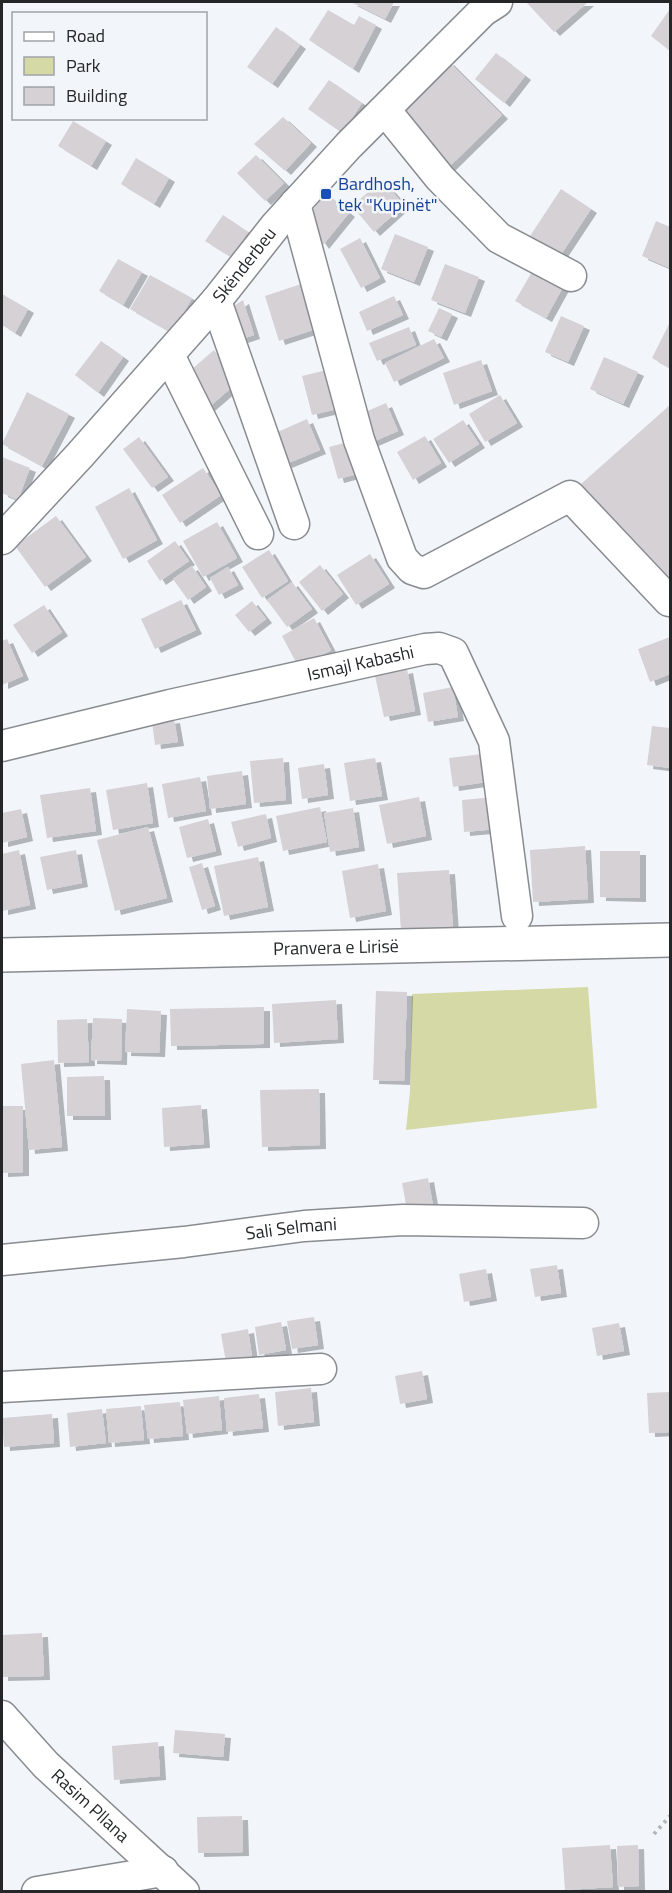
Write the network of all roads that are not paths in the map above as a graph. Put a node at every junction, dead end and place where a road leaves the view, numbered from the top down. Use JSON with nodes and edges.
{"nodes":[{"id":1,"x":496,"y":2,"type":"edge"},
{"id":2,"x":385,"y":110,"type":"junction"},
{"id":3,"x":295,"y":204,"type":"junction"},
{"id":4,"x":571,"y":276,"type":"dead end"},
{"id":5,"x":216,"y":301,"type":"junction"},
{"id":6,"x":169,"y":355,"type":"junction"},
{"id":7,"x":294,"y":524,"type":"dead end"},
{"id":8,"x":258,"y":534,"type":"dead end"},
{"id":9,"x":2,"y":537,"type":"edge"},
{"id":10,"x":669,"y":601,"type":"dead end"},
{"id":11,"x":2,"y":746,"type":"edge"},
{"id":12,"x":517,"y":916,"type":"dead end"},
{"id":13,"x":670,"y":940,"type":"edge"},
{"id":14,"x":2,"y":955,"type":"edge"},
{"id":15,"x":670,"y":962,"type":"edge"},
{"id":16,"x":2,"y":969,"type":"edge"},
{"id":17,"x":583,"y":1224,"type":"dead end"},
{"id":18,"x":2,"y":1260,"type":"edge"},
{"id":19,"x":321,"y":1369,"type":"dead end"},
{"id":20,"x":2,"y":1387,"type":"edge"},
{"id":21,"x":2,"y":1716,"type":"edge"},
{"id":22,"x":174,"y":1882,"type":"edge"},
{"id":23,"x":101,"y":1886,"type":"edge"},
{"id":24,"x":37,"y":1892,"type":"edge"}],
"edges":[{"from":1,"to":2,"type":"street","name":"Skënderbeu"},
{"from":2,"to":3,"type":"street","name":"Skënderbeu"},
{"from":2,"to":4,"type":"street"},
{"from":3,"to":5,"type":"street","name":"Skënderbeu"},
{"from":3,"to":10,"type":"street"},
{"from":5,"to":6,"type":"street","name":"Skënderbeu"},
{"from":5,"to":7,"type":"street"},
{"from":6,"to":8,"type":"street"},
{"from":6,"to":9,"type":"street","name":"Skënderbeu"},
{"from":11,"to":12,"type":"street","name":"Ismajl Kabashi"},
{"from":13,"to":14,"type":"main road","name":"Pranvera e Lirisë"},
{"from":15,"to":16,"type":"main road","name":"Pranvera e Lirisë"},
{"from":17,"to":18,"type":"street","name":"Sali Selmani"},
{"from":19,"to":20,"type":"street"},
{"from":21,"to":22,"type":"street","name":"Rasim Pllana"},
{"from":22,"to":23,"type":"street"},
{"from":23,"to":24,"type":"street"}]}
